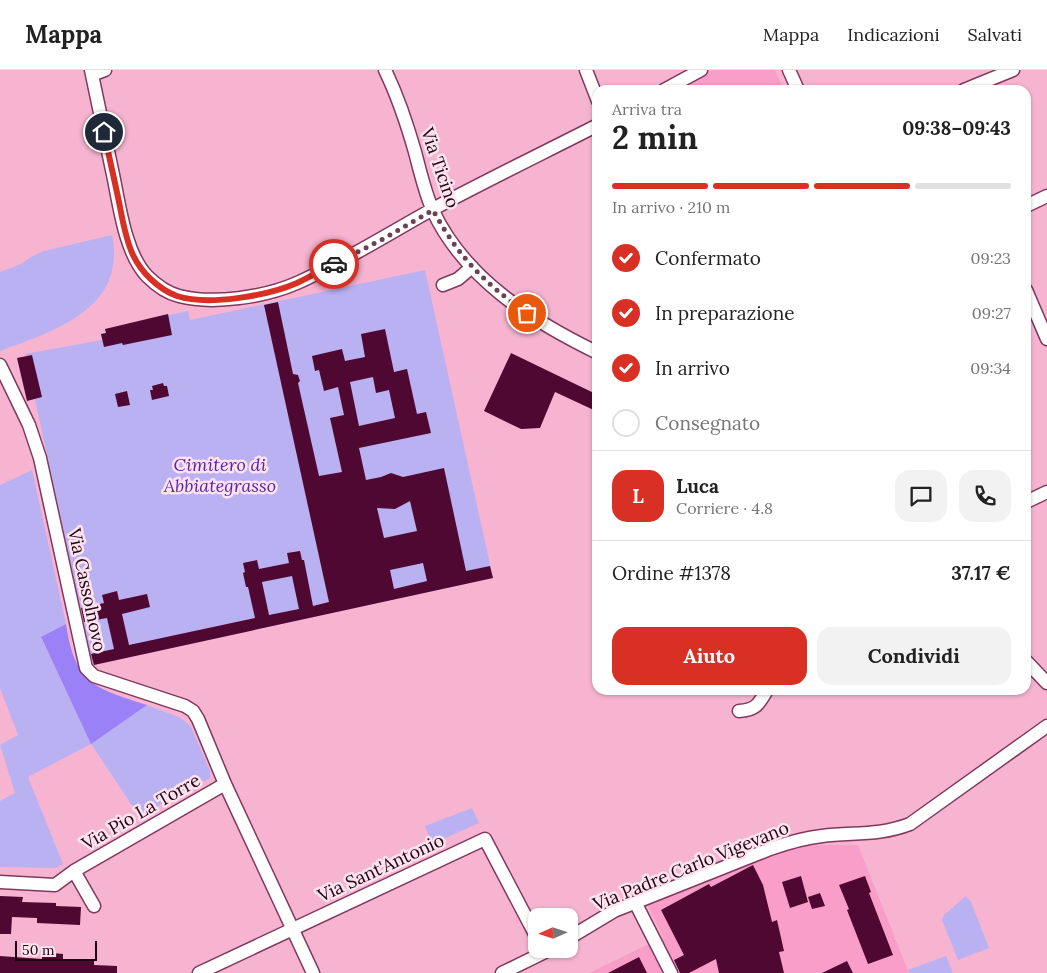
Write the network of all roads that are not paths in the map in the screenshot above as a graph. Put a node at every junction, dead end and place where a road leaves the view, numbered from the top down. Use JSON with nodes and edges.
{"nodes":[{"id":1,"x":105,"y":70,"type":"edge"},
{"id":2,"x":385,"y":70,"type":"edge"},
{"id":3,"x":586,"y":70,"type":"edge"},
{"id":4,"x":701,"y":70,"type":"edge"},
{"id":5,"x":789,"y":70,"type":"edge"},
{"id":6,"x":1013,"y":70,"type":"edge"},
{"id":7,"x":91,"y":73,"type":"edge"},
{"id":8,"x":673,"y":85,"type":"edge"},
{"id":9,"x":796,"y":85,"type":"edge"},
{"id":10,"x":976,"y":85,"type":"edge"},
{"id":11,"x":592,"y":86,"type":"edge"},
{"id":12,"x":592,"y":128,"type":"edge"},
{"id":13,"x":1047,"y":196,"type":"edge"},
{"id":14,"x":1031,"y":204,"type":"edge"},
{"id":15,"x":433,"y":210,"type":"junction"},
{"id":16,"x":472,"y":267,"type":"junction"},
{"id":17,"x":443,"y":285,"type":"dead end"},
{"id":18,"x":1031,"y":302,"type":"edge"},
{"id":19,"x":1047,"y":339,"type":"edge"},
{"id":20,"x":592,"y":350,"type":"edge"},
{"id":21,"x":0,"y":365,"type":"edge"},
{"id":22,"x":1047,"y":492,"type":"edge"},
{"id":23,"x":1031,"y":500,"type":"edge"},
{"id":24,"x":1031,"y":666,"type":"edge"},
{"id":25,"x":1047,"y":683,"type":"edge"},
{"id":26,"x":764,"y":695,"type":"edge"},
{"id":27,"x":739,"y":711,"type":"dead end"},
{"id":28,"x":1047,"y":726,"type":"edge"},
{"id":29,"x":224,"y":784,"type":"junction"},
{"id":30,"x":74,"y":871,"type":"junction"},
{"id":31,"x":0,"y":882,"type":"edge"},
{"id":32,"x":636,"y":904,"type":"junction"},
{"id":33,"x":94,"y":906,"type":"dead end"},
{"id":34,"x":528,"y":921,"type":"edge"},
{"id":35,"x":292,"y":929,"type":"junction"},
{"id":36,"x":578,"y":933,"type":"edge"},
{"id":37,"x":531,"y":958,"type":"edge"},
{"id":38,"x":199,"y":973,"type":"edge"},
{"id":39,"x":312,"y":973,"type":"edge"},
{"id":40,"x":502,"y":973,"type":"edge"},
{"id":41,"x":670,"y":973,"type":"edge"}],
"edges":[{"from":1,"to":7,"type":"street"},
{"from":2,"to":15,"type":"street","name":"Via Ticino"},
{"from":3,"to":11,"type":"street"},
{"from":4,"to":8,"type":"street"},
{"from":5,"to":9,"type":"street"},
{"from":6,"to":10,"type":"street"},
{"from":7,"to":15,"type":"street"},
{"from":12,"to":15,"type":"street"},
{"from":13,"to":14,"type":"street"},
{"from":15,"to":16,"type":"street","name":"Via Ticino"},
{"from":16,"to":17,"type":"street"},
{"from":16,"to":20,"type":"street","name":"Via Ticino"},
{"from":18,"to":19,"type":"street"},
{"from":21,"to":29,"type":"street","name":"Via Cassolnovo"},
{"from":22,"to":23,"type":"street"},
{"from":24,"to":25,"type":"street"},
{"from":26,"to":27,"type":"street"},
{"from":28,"to":32,"type":"street","name":"Via Padre Carlo Vigevano"},
{"from":29,"to":30,"type":"street","name":"Via Pio La Torre"},
{"from":29,"to":35,"type":"street","name":"Via Cassolnovo"},
{"from":30,"to":31,"type":"street","name":"Via Pio La Torre"},
{"from":30,"to":33,"type":"street"},
{"from":32,"to":36,"type":"street","name":"Via Padre Carlo Vigevano"},
{"from":32,"to":41,"type":"street"},
{"from":34,"to":35,"type":"street","name":"Via Sant'Antonio"},
{"from":35,"to":38,"type":"street","name":"Via Sant'Antonio"},
{"from":35,"to":39,"type":"street","name":"Via Cassolnovo"},
{"from":37,"to":40,"type":"street"}]}
